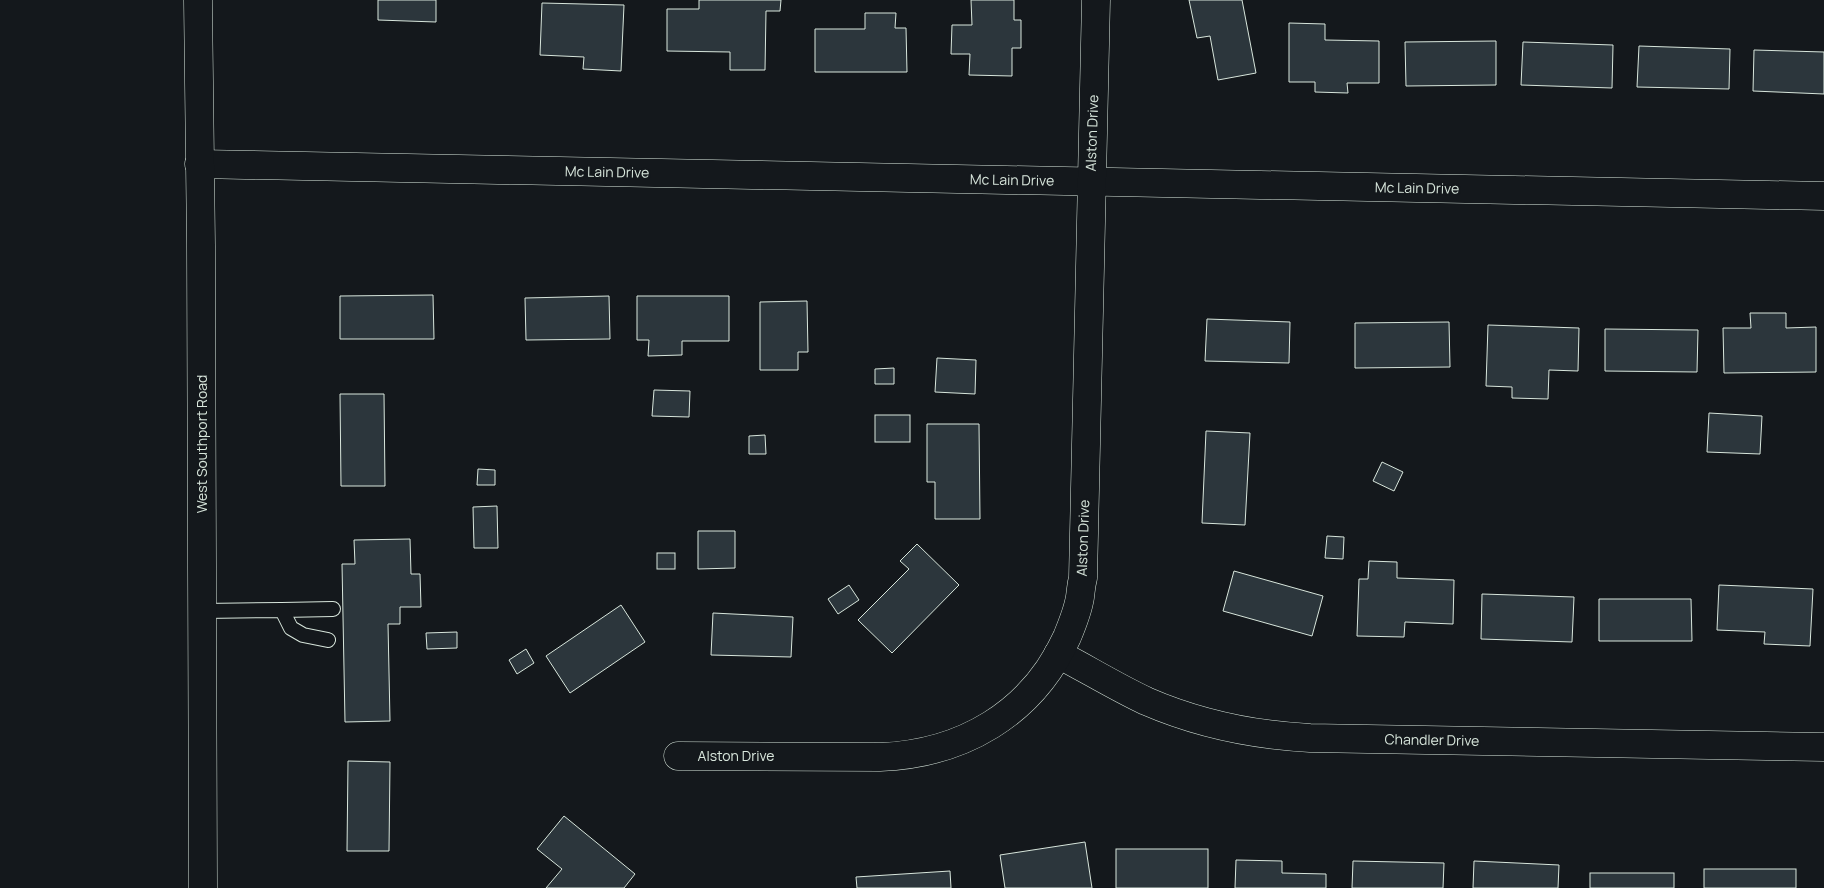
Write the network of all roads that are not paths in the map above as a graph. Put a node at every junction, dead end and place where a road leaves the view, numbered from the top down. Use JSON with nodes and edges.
{"nodes":[{"id":1,"x":198,"y":0,"type":"edge"},
{"id":2,"x":1096,"y":0,"type":"edge"},
{"id":3,"x":199,"y":164,"type":"junction"},
{"id":4,"x":1091,"y":182,"type":"junction"},
{"id":5,"x":1824,"y":196,"type":"edge"},
{"id":6,"x":333,"y":609,"type":"dead end"},
{"id":7,"x":282,"y":610,"type":"junction"},
{"id":8,"x":203,"y":611,"type":"junction"},
{"id":9,"x":328,"y":640,"type":"dead end"},
{"id":10,"x":1058,"y":654,"type":"junction"},
{"id":11,"x":1824,"y":747,"type":"edge"},
{"id":12,"x":678,"y":756,"type":"dead end"},
{"id":13,"x":203,"y":888,"type":"edge"}],
"edges":[{"from":1,"to":3,"type":"street","name":"West Southport Road"},
{"from":2,"to":4,"type":"street","name":"Alston Drive"},
{"from":3,"to":4,"type":"street","name":"Mc Lain Drive"},
{"from":3,"to":8,"type":"street","name":"West Southport Road"},
{"from":4,"to":5,"type":"street","name":"Mc Lain Drive"},
{"from":4,"to":10,"type":"street","name":"Alston Drive"},
{"from":6,"to":7,"type":"lane"},
{"from":7,"to":8,"type":"lane"},
{"from":7,"to":9,"type":"lane"},
{"from":8,"to":13,"type":"street","name":"West Southport Road"},
{"from":10,"to":11,"type":"street","name":"Chandler Drive"},
{"from":10,"to":12,"type":"street","name":"Alston Drive"}]}
